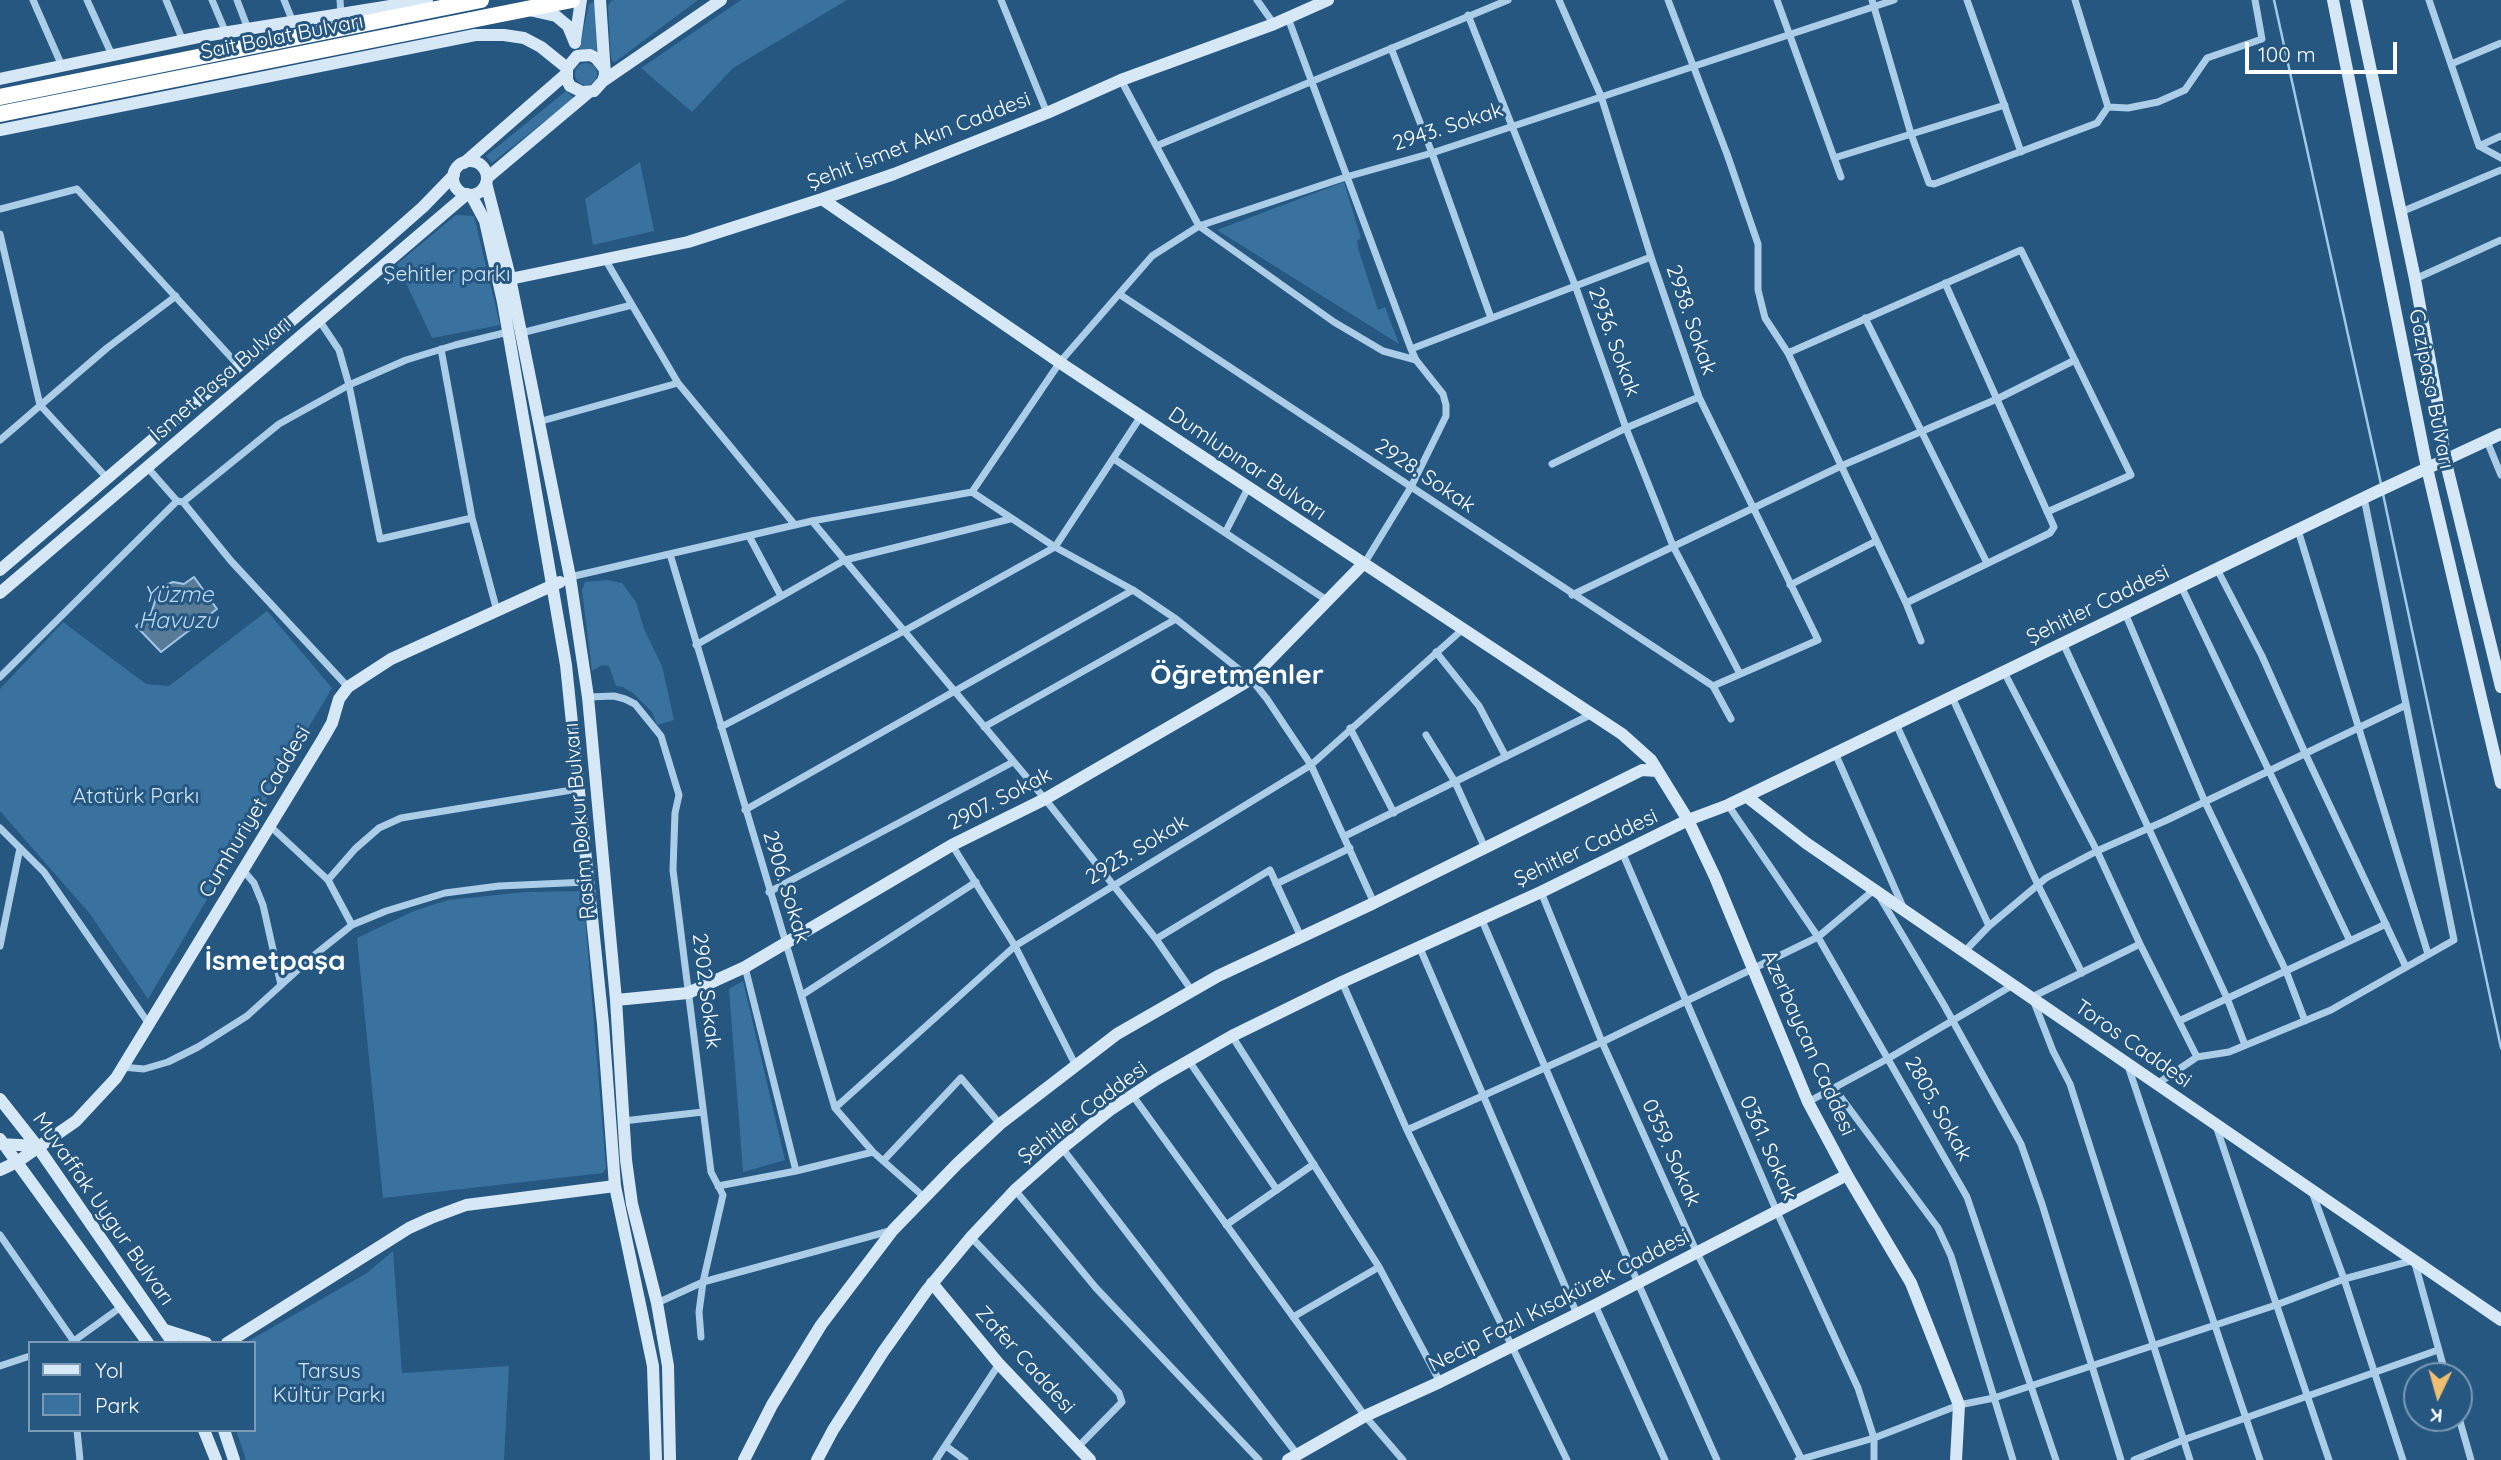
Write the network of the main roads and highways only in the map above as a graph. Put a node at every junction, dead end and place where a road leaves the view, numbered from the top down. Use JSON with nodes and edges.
{"nodes":[{"id":1,"x":481,"y":0,"type":"edge"},
{"id":2,"x":572,"y":0,"type":"edge"},
{"id":3,"x":0,"y":97,"type":"edge"},
{"id":4,"x":0,"y":114,"type":"edge"}],
"edges":[{"from":1,"to":3,"type":"highway"},
{"from":2,"to":4,"type":"highway","name":"Sait Bolat Bulvarı"}]}
